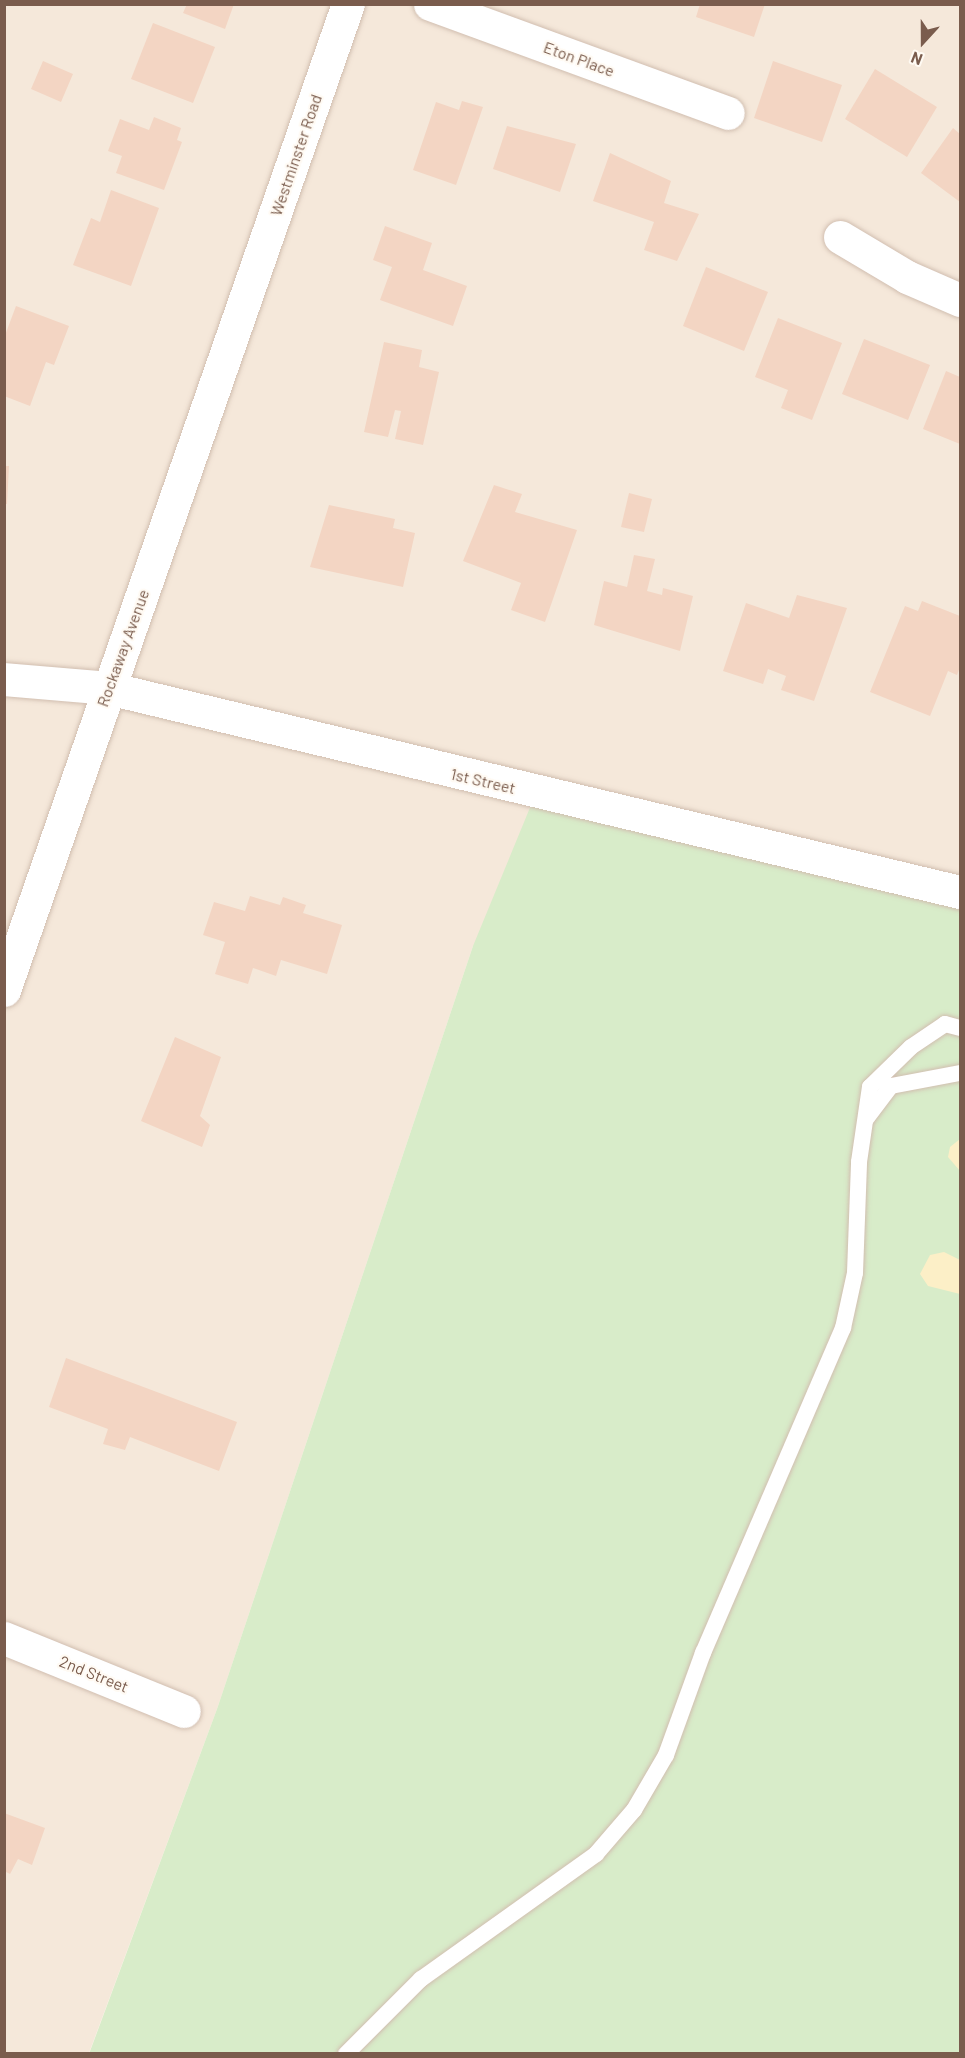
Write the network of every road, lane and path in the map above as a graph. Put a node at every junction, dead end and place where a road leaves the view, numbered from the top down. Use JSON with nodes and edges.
{"nodes":[{"id":1,"x":348,"y":4,"type":"edge"},
{"id":2,"x":430,"y":4,"type":"edge"},
{"id":3,"x":728,"y":113,"type":"dead end"},
{"id":4,"x":840,"y":237,"type":"dead end"},
{"id":5,"x":960,"y":300,"type":"edge"},
{"id":6,"x":243,"y":306,"type":"joint"},
{"id":7,"x":4,"y":679,"type":"edge"},
{"id":8,"x":108,"y":688,"type":"junction"},
{"id":9,"x":960,"y":892,"type":"edge"},
{"id":10,"x":4,"y":990,"type":"edge"},
{"id":11,"x":960,"y":1028,"type":"edge"},
{"id":12,"x":960,"y":1073,"type":"edge"},
{"id":13,"x":866,"y":1119,"type":"junction"},
{"id":14,"x":4,"y":1638,"type":"edge"},
{"id":15,"x":184,"y":1711,"type":"dead end"},
{"id":16,"x":346,"y":2054,"type":"edge"}],
"edges":[{"from":1,"to":6,"type":"street","name":"Westminster Road"},
{"from":2,"to":3,"type":"street","name":"Eton Place"},
{"from":4,"to":5,"type":"street"},
{"from":6,"to":8,"type":"street","name":"Rockaway Avenue"},
{"from":7,"to":8,"type":"street","name":"1st Street"},
{"from":8,"to":9,"type":"street","name":"1st Street"},
{"from":8,"to":10,"type":"street","name":"Rockaway Avenue"},
{"from":11,"to":13,"type":"lane"},
{"from":12,"to":13,"type":"lane"},
{"from":13,"to":16,"type":"lane"},
{"from":14,"to":15,"type":"street","name":"2nd Street"}]}
